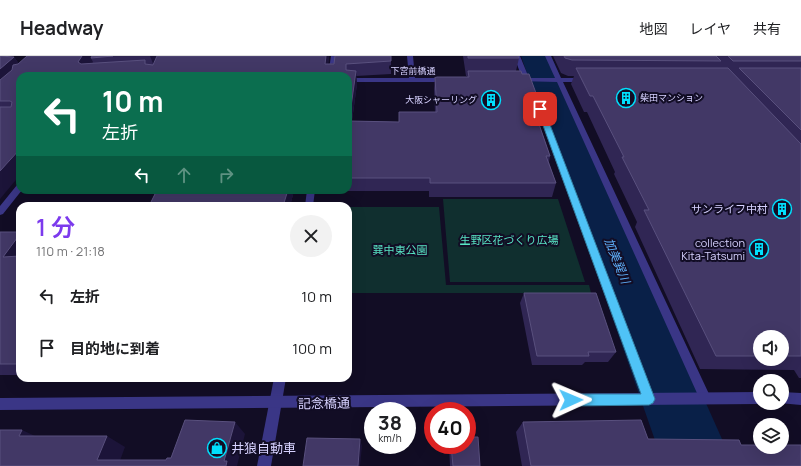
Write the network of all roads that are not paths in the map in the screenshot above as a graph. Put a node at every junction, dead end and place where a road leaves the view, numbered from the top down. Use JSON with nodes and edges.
{"nodes":[{"id":1,"x":334,"y":56,"type":"edge"},
{"id":2,"x":410,"y":56,"type":"edge"},
{"id":3,"x":517,"y":56,"type":"edge"},
{"id":4,"x":548,"y":56,"type":"edge"},
{"id":5,"x":332,"y":72,"type":"edge"},
{"id":6,"x":352,"y":80,"type":"edge"},
{"id":7,"x":412,"y":80,"type":"junction"},
{"id":8,"x":458,"y":80,"type":"edge"},
{"id":9,"x":511,"y":80,"type":"edge"},
{"id":10,"x":530,"y":80,"type":"junction"},
{"id":11,"x":558,"y":80,"type":"junction"},
{"id":12,"x":590,"y":80,"type":"edge"},
{"id":13,"x":16,"y":192,"type":"edge"},
{"id":14,"x":0,"y":212,"type":"edge"},
{"id":15,"x":279,"y":382,"type":"edge"},
{"id":16,"x":705,"y":398,"type":"junction"},
{"id":17,"x":753,"y":398,"type":"edge"},
{"id":18,"x":789,"y":398,"type":"edge"},
{"id":19,"x":801,"y":398,"type":"edge"},
{"id":20,"x":654,"y":399,"type":"junction"},
{"id":21,"x":276,"y":403,"type":"junction"},
{"id":22,"x":0,"y":404,"type":"edge"},
{"id":23,"x":264,"y":466,"type":"edge"}],
"edges":[{"from":1,"to":5,"type":"street"},
{"from":2,"to":7,"type":"street"},
{"from":3,"to":10,"type":"street"},
{"from":4,"to":11,"type":"street"},
{"from":6,"to":7,"type":"street","name":"下宮前橋通"},
{"from":7,"to":8,"type":"street","name":"下宮前橋通"},
{"from":9,"to":10,"type":"street"},
{"from":10,"to":11,"type":"street"},
{"from":10,"to":20,"type":"street"},
{"from":11,"to":12,"type":"street"},
{"from":11,"to":16,"type":"street"},
{"from":13,"to":14,"type":"street"},
{"from":15,"to":21,"type":"street"},
{"from":16,"to":17,"type":"street"},
{"from":16,"to":20,"type":"street","name":"記念橋通"},
{"from":18,"to":19,"type":"street"},
{"from":20,"to":21,"type":"street","name":"記念橋通"},
{"from":21,"to":22,"type":"street","name":"記念橋通"},
{"from":21,"to":23,"type":"street"}]}
